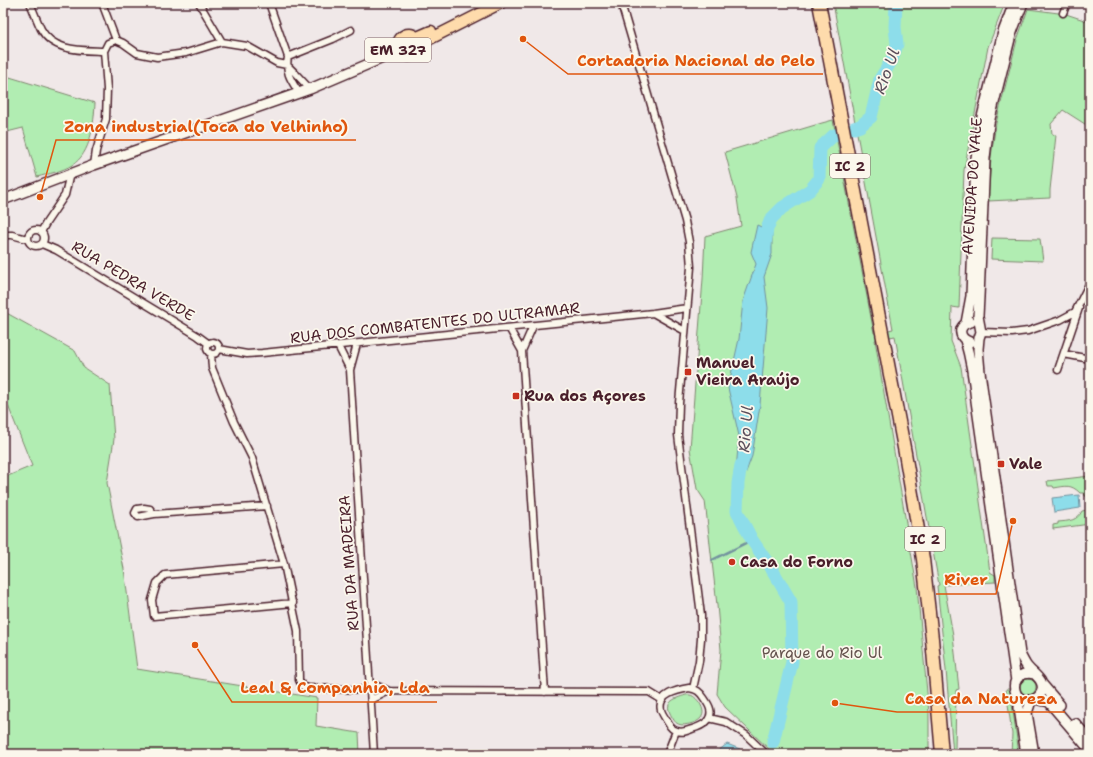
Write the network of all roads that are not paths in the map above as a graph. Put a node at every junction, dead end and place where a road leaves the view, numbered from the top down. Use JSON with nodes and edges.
{"nodes":[{"id":1,"x":30,"y":3,"type":"edge"},
{"id":2,"x":102,"y":3,"type":"edge"},
{"id":3,"x":199,"y":3,"type":"edge"},
{"id":4,"x":269,"y":3,"type":"edge"},
{"id":5,"x":487,"y":3,"type":"edge"},
{"id":6,"x":501,"y":3,"type":"edge"},
{"id":7,"x":621,"y":3,"type":"edge"},
{"id":8,"x":819,"y":3,"type":"edge"},
{"id":9,"x":826,"y":3,"type":"edge"},
{"id":10,"x":1014,"y":3,"type":"edge"},
{"id":11,"x":1023,"y":3,"type":"edge"},
{"id":12,"x":1068,"y":3,"type":"edge"},
{"id":13,"x":1064,"y":13,"type":"dead end"},
{"id":14,"x":351,"y":30,"type":"dead end"},
{"id":15,"x":116,"y":40,"type":"junction"},
{"id":16,"x":418,"y":40,"type":"junction"},
{"id":17,"x":222,"y":42,"type":"junction"},
{"id":18,"x":104,"y":51,"type":"junction"},
{"id":19,"x":399,"y":51,"type":"junction"},
{"id":20,"x":288,"y":57,"type":"junction"},
{"id":21,"x":286,"y":65,"type":"junction"},
{"id":22,"x":310,"y":89,"type":"junction"},
{"id":23,"x":299,"y":93,"type":"junction"},
{"id":24,"x":94,"y":165,"type":"junction"},
{"id":25,"x":70,"y":173,"type":"junction"},
{"id":26,"x":3,"y":200,"type":"edge"},
{"id":27,"x":41,"y":232,"type":"junction"},
{"id":28,"x":3,"y":235,"type":"edge"},
{"id":29,"x":28,"y":238,"type":"junction"},
{"id":30,"x":42,"y":244,"type":"junction"},
{"id":31,"x":1090,"y":282,"type":"edge"},
{"id":32,"x":1080,"y":303,"type":"junction"},
{"id":33,"x":687,"y":308,"type":"junction"},
{"id":34,"x":653,"y":313,"type":"junction"},
{"id":35,"x":966,"y":323,"type":"junction"},
{"id":36,"x":533,"y":326,"type":"junction"},
{"id":37,"x":509,"y":328,"type":"junction"},
{"id":38,"x":685,"y":331,"type":"junction"},
{"id":39,"x":980,"y":332,"type":"junction"},
{"id":40,"x":965,"y":340,"type":"junction"},
{"id":41,"x":209,"y":344,"type":"junction"},
{"id":42,"x":357,"y":344,"type":"junction"},
{"id":43,"x":338,"y":346,"type":"junction"},
{"id":44,"x":219,"y":349,"type":"junction"},
{"id":45,"x":522,"y":351,"type":"junction"},
{"id":46,"x":212,"y":354,"type":"junction"},
{"id":47,"x":1064,"y":354,"type":"junction"},
{"id":48,"x":1090,"y":359,"type":"edge"},
{"id":49,"x":350,"y":370,"type":"junction"},
{"id":50,"x":1058,"y":370,"type":"dead end"},
{"id":51,"x":267,"y":506,"type":"junction"},
{"id":52,"x":154,"y":514,"type":"dead end"},
{"id":53,"x":284,"y":564,"type":"junction"},
{"id":54,"x":293,"y":603,"type":"junction"},
{"id":55,"x":1034,"y":674,"type":"junction"},
{"id":56,"x":1016,"y":681,"type":"junction"},
{"id":57,"x":1042,"y":684,"type":"junction"},
{"id":58,"x":370,"y":686,"type":"junction"},
{"id":59,"x":693,"y":689,"type":"junction"},
{"id":60,"x":389,"y":691,"type":"junction"},
{"id":61,"x":545,"y":692,"type":"junction"},
{"id":62,"x":1019,"y":697,"type":"junction"},
{"id":63,"x":371,"y":700,"type":"junction"},
{"id":64,"x":662,"y":700,"type":"junction"},
{"id":65,"x":1033,"y":700,"type":"junction"},
{"id":66,"x":709,"y":718,"type":"junction"},
{"id":67,"x":676,"y":731,"type":"junction"},
{"id":68,"x":1090,"y":740,"type":"edge"},
{"id":69,"x":1090,"y":750,"type":"edge"},
{"id":70,"x":374,"y":754,"type":"edge"},
{"id":71,"x":667,"y":754,"type":"edge"},
{"id":72,"x":766,"y":754,"type":"edge"},
{"id":73,"x":942,"y":754,"type":"edge"},
{"id":74,"x":948,"y":754,"type":"edge"},
{"id":75,"x":1026,"y":754,"type":"edge"},
{"id":76,"x":1034,"y":754,"type":"edge"}],
"edges":[{"from":1,"to":18,"type":"street"},
{"from":2,"to":15,"type":"street"},
{"from":3,"to":17,"type":"street"},
{"from":4,"to":20,"type":"street"},
{"from":5,"to":16,"type":"main road","number":"EM 327"},
{"from":6,"to":16,"type":"main road","number":"EM 327"},
{"from":7,"to":33,"type":"street"},
{"from":8,"to":73,"type":"highway","number":"IC 2"},
{"from":9,"to":74,"type":"highway","number":"IC 2"},
{"from":10,"to":35,"type":"main road","name":"AVENIDA DO VALE"},
{"from":11,"to":39,"type":"main road","name":"AVENIDA DO VALE"},
{"from":12,"to":13,"type":"street"},
{"from":14,"to":20,"type":"street"},
{"from":15,"to":17,"type":"street"},
{"from":15,"to":18,"type":"street"},
{"from":16,"to":19,"type":"main road","number":"EM 327"},
{"from":16,"to":19,"type":"main road","number":"EM 327"},
{"from":17,"to":21,"type":"street"},
{"from":18,"to":24,"type":"street"},
{"from":19,"to":22,"type":"main road","number":"EM 327"},
{"from":20,"to":21,"type":"street"},
{"from":21,"to":22,"type":"street"},
{"from":21,"to":23,"type":"street"},
{"from":22,"to":23,"type":"main road","number":"EM 327"},
{"from":23,"to":24,"type":"main road","number":"EM 327"},
{"from":24,"to":25,"type":"main road","number":"EM 327"},
{"from":25,"to":26,"type":"main road","number":"EM 327"},
{"from":25,"to":27,"type":"street"},
{"from":27,"to":29,"type":"street"},
{"from":27,"to":30,"type":"street"},
{"from":28,"to":29,"type":"street"},
{"from":29,"to":30,"type":"street"},
{"from":30,"to":41,"type":"street","name":"RUA PEDRA VERDE"},
{"from":31,"to":32,"type":"street"},
{"from":32,"to":39,"type":"street"},
{"from":32,"to":47,"type":"street"},
{"from":33,"to":34,"type":"street","name":"RUA DOS COMBATENTES DO ULTRAMAR"},
{"from":33,"to":38,"type":"street"},
{"from":34,"to":36,"type":"street","name":"RUA DOS COMBATENTES DO ULTRAMAR"},
{"from":34,"to":38,"type":"street"},
{"from":35,"to":39,"type":"main road"},
{"from":35,"to":40,"type":"main road","name":"AVENIDA DO VALE"},
{"from":36,"to":37,"type":"street","name":"RUA DOS COMBATENTES DO ULTRAMAR"},
{"from":36,"to":45,"type":"street"},
{"from":37,"to":42,"type":"street","name":"RUA DOS COMBATENTES DO ULTRAMAR"},
{"from":37,"to":45,"type":"street"},
{"from":38,"to":59,"type":"street"},
{"from":39,"to":40,"type":"main road"},
{"from":39,"to":55,"type":"main road","name":"AVENIDA DO VALE"},
{"from":40,"to":56,"type":"main road","name":"AVENIDA DO VALE"},
{"from":41,"to":44,"type":"street"},
{"from":41,"to":46,"type":"street"},
{"from":42,"to":43,"type":"street","name":"RUA DOS COMBATENTES DO ULTRAMAR"},
{"from":42,"to":49,"type":"street","name":"RUA DA MADEIRA"},
{"from":43,"to":44,"type":"street","name":"RUA DOS COMBATENTES DO ULTRAMAR"},
{"from":43,"to":49,"type":"street","name":"RUA DA MADEIRA"},
{"from":44,"to":46,"type":"street"},
{"from":45,"to":61,"type":"street"},
{"from":46,"to":51,"type":"street"},
{"from":47,"to":48,"type":"street"},
{"from":47,"to":50,"type":"street"},
{"from":49,"to":58,"type":"street","name":"RUA DA MADEIRA"},
{"from":51,"to":52,"type":"street"},
{"from":51,"to":53,"type":"street"},
{"from":53,"to":54,"type":"street"},
{"from":53,"to":54,"type":"street"},
{"from":54,"to":58,"type":"street"},
{"from":55,"to":56,"type":"main road"},
{"from":55,"to":57,"type":"main road","name":"AVENIDA DO VALE"},
{"from":56,"to":62,"type":"main road","name":"AVENIDA DO VALE"},
{"from":57,"to":65,"type":"main road"},
{"from":57,"to":68,"type":"main road","name":"AVENIDA DO VALE"},
{"from":58,"to":60,"type":"street"},
{"from":58,"to":63,"type":"street","name":"RUA DA MADEIRA"},
{"from":59,"to":64,"type":"street"},
{"from":59,"to":66,"type":"street"},
{"from":60,"to":61,"type":"street"},
{"from":60,"to":63,"type":"street"},
{"from":61,"to":64,"type":"street"},
{"from":62,"to":65,"type":"main road"},
{"from":62,"to":75,"type":"main road","name":"AVENIDA DO VALE"},
{"from":63,"to":70,"type":"street","name":"RUA DA MADEIRA"},
{"from":64,"to":67,"type":"street"},
{"from":65,"to":69,"type":"main road"},
{"from":65,"to":76,"type":"main road"},
{"from":66,"to":67,"type":"street"},
{"from":66,"to":72,"type":"street"},
{"from":67,"to":71,"type":"street"}]}
